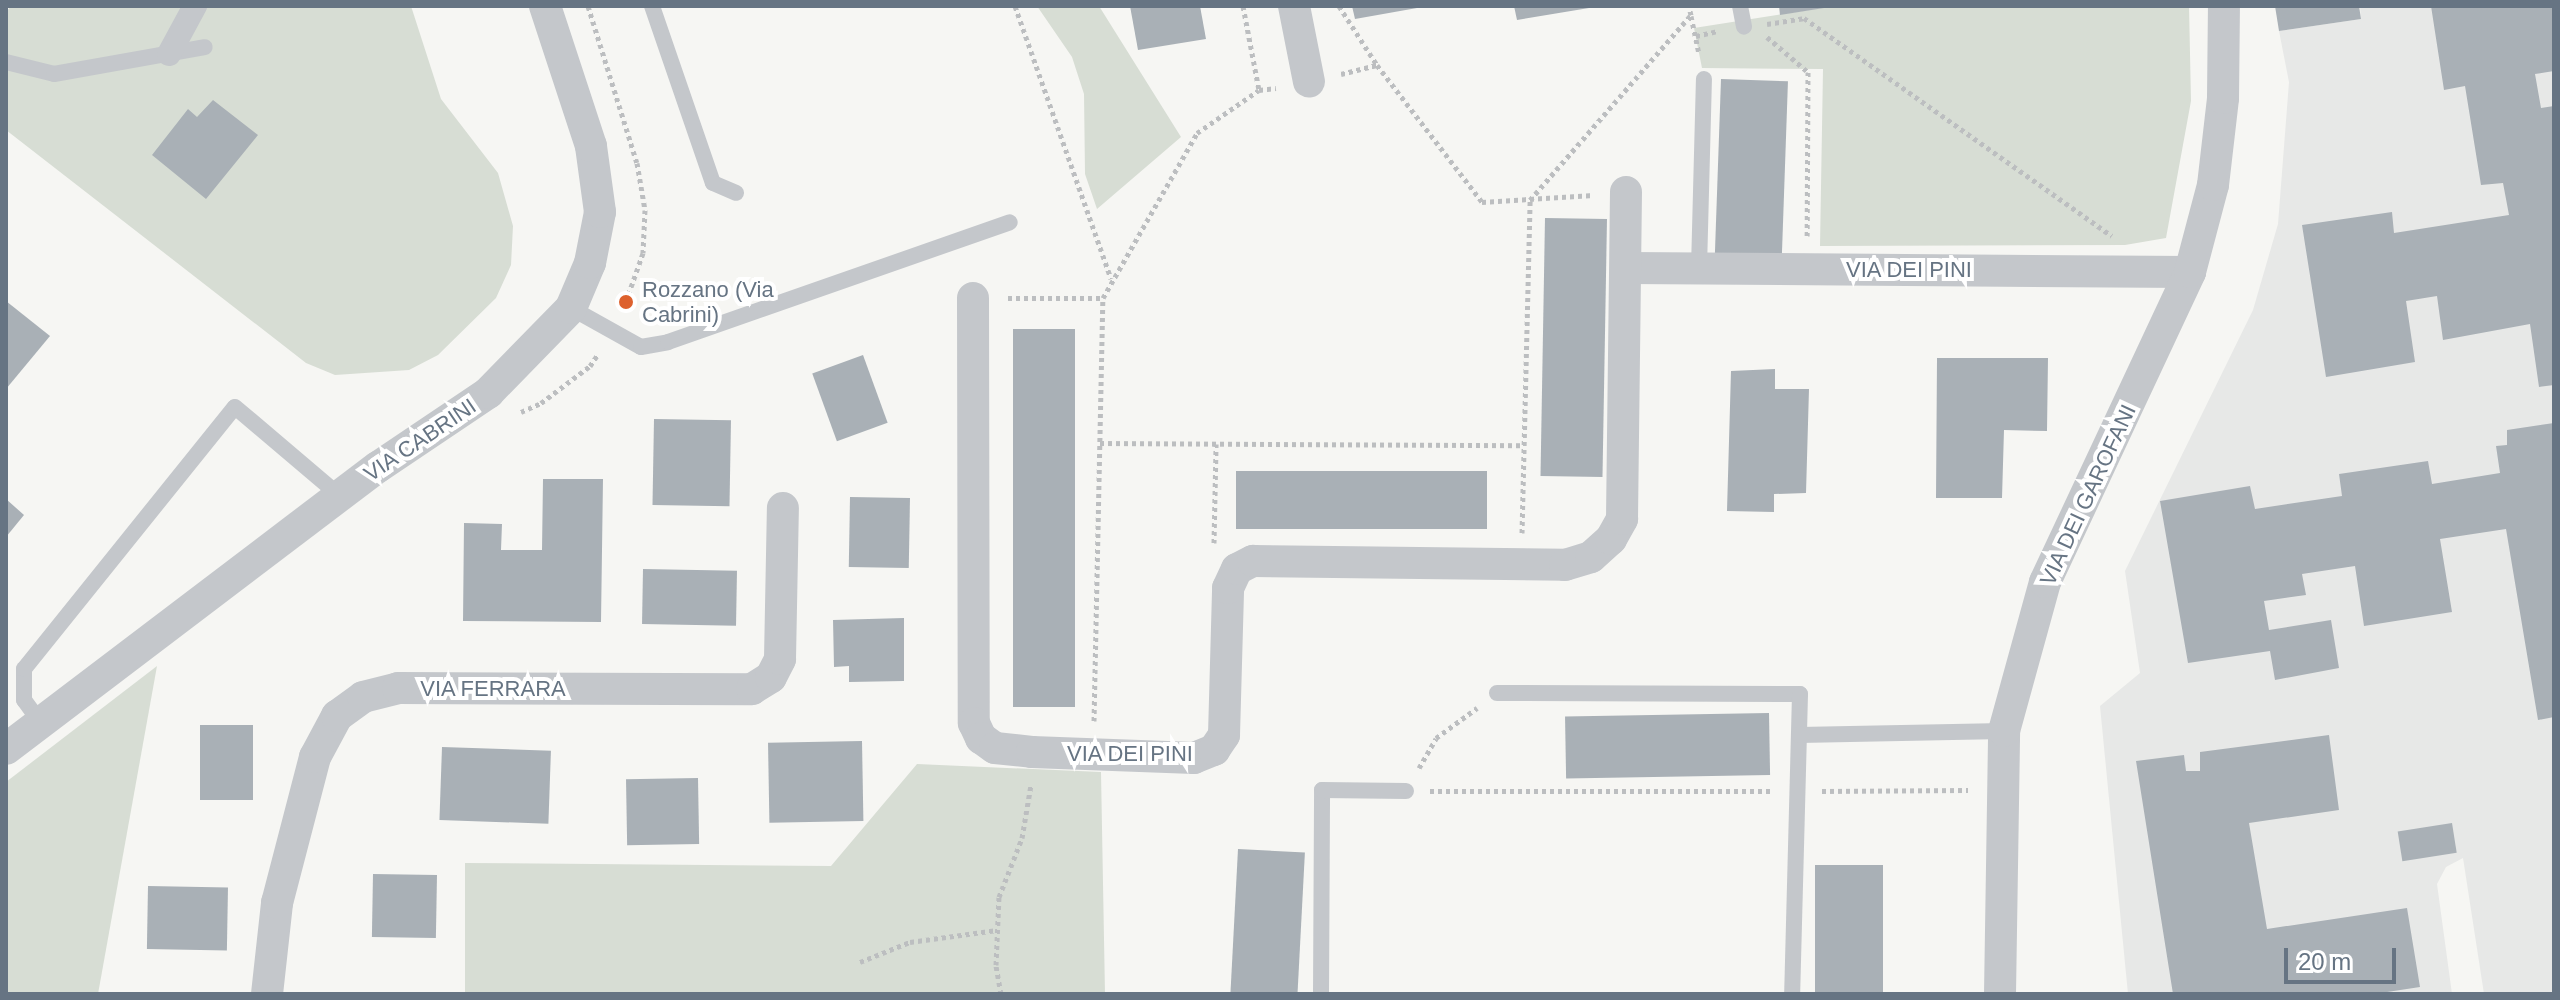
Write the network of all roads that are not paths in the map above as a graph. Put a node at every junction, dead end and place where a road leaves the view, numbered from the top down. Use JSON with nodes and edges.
{"nodes":[{"id":1,"x":195,"y":6,"type":"edge"},
{"id":2,"x":545,"y":6,"type":"edge"},
{"id":3,"x":652,"y":6,"type":"edge"},
{"id":4,"x":1294,"y":6,"type":"edge"},
{"id":5,"x":1740,"y":6,"type":"edge"},
{"id":6,"x":2224,"y":6,"type":"edge"},
{"id":7,"x":1744,"y":27,"type":"road end"},
{"id":8,"x":205,"y":47,"type":"dead end"},
{"id":9,"x":169,"y":54,"type":"junction"},
{"id":10,"x":6,"y":62,"type":"edge"},
{"id":11,"x":1704,"y":79,"type":"road end"},
{"id":12,"x":1309,"y":82,"type":"dead end"},
{"id":13,"x":1626,"y":192,"type":"road end"},
{"id":14,"x":736,"y":193,"type":"dead end"},
{"id":15,"x":1010,"y":222,"type":"dead end"},
{"id":16,"x":1628,"y":268,"type":"junction"},
{"id":17,"x":1699,"y":268,"type":"junction"},
{"id":18,"x":2176,"y":271,"type":"junction"},
{"id":19,"x":973,"y":298,"type":"road end"},
{"id":20,"x":571,"y":308,"type":"junction"},
{"id":21,"x":340,"y":496,"type":"junction"},
{"id":22,"x":783,"y":508,"type":"dead end"},
{"id":23,"x":1497,"y":693,"type":"road end"},
{"id":24,"x":40,"y":722,"type":"junction"},
{"id":25,"x":2004,"y":731,"type":"junction"},
{"id":26,"x":1799,"y":735,"type":"junction"},
{"id":27,"x":6,"y":749,"type":"edge"},
{"id":28,"x":1406,"y":791,"type":"road end"},
{"id":29,"x":267,"y":994,"type":"edge"},
{"id":30,"x":1321,"y":994,"type":"edge"},
{"id":31,"x":1792,"y":994,"type":"edge"},
{"id":32,"x":2000,"y":994,"type":"edge"}],
"edges":[{"from":1,"to":9,"type":"street"},
{"from":2,"to":20,"type":"street","name":"VIA CABRINI"},
{"from":3,"to":14,"type":"lane"},
{"from":4,"to":12,"type":"street"},
{"from":5,"to":7,"type":"lane"},
{"from":6,"to":18,"type":"street","name":"VIA DEI GAROFANI"},
{"from":8,"to":9,"type":"lane"},
{"from":9,"to":10,"type":"lane"},
{"from":11,"to":17,"type":"lane"},
{"from":13,"to":16,"type":"street"},
{"from":15,"to":20,"type":"lane"},
{"from":16,"to":17,"type":"street","name":"VIA DEI PINI"},
{"from":16,"to":19,"type":"street","name":"VIA DEI PINI"},
{"from":17,"to":18,"type":"street","name":"VIA DEI PINI"},
{"from":18,"to":25,"type":"street","name":"VIA DEI GAROFANI"},
{"from":20,"to":21,"type":"street","name":"VIA CABRINI"},
{"from":21,"to":24,"type":"street","name":"VIA CABRINI"},
{"from":21,"to":24,"type":"lane"},
{"from":22,"to":29,"type":"street","name":"VIA FERRARA"},
{"from":23,"to":26,"type":"lane"},
{"from":24,"to":27,"type":"street","name":"VIA CABRINI"},
{"from":25,"to":26,"type":"lane"},
{"from":25,"to":32,"type":"street","name":"VIA DEI GAROFANI"},
{"from":26,"to":31,"type":"lane"},
{"from":28,"to":30,"type":"lane"}]}
